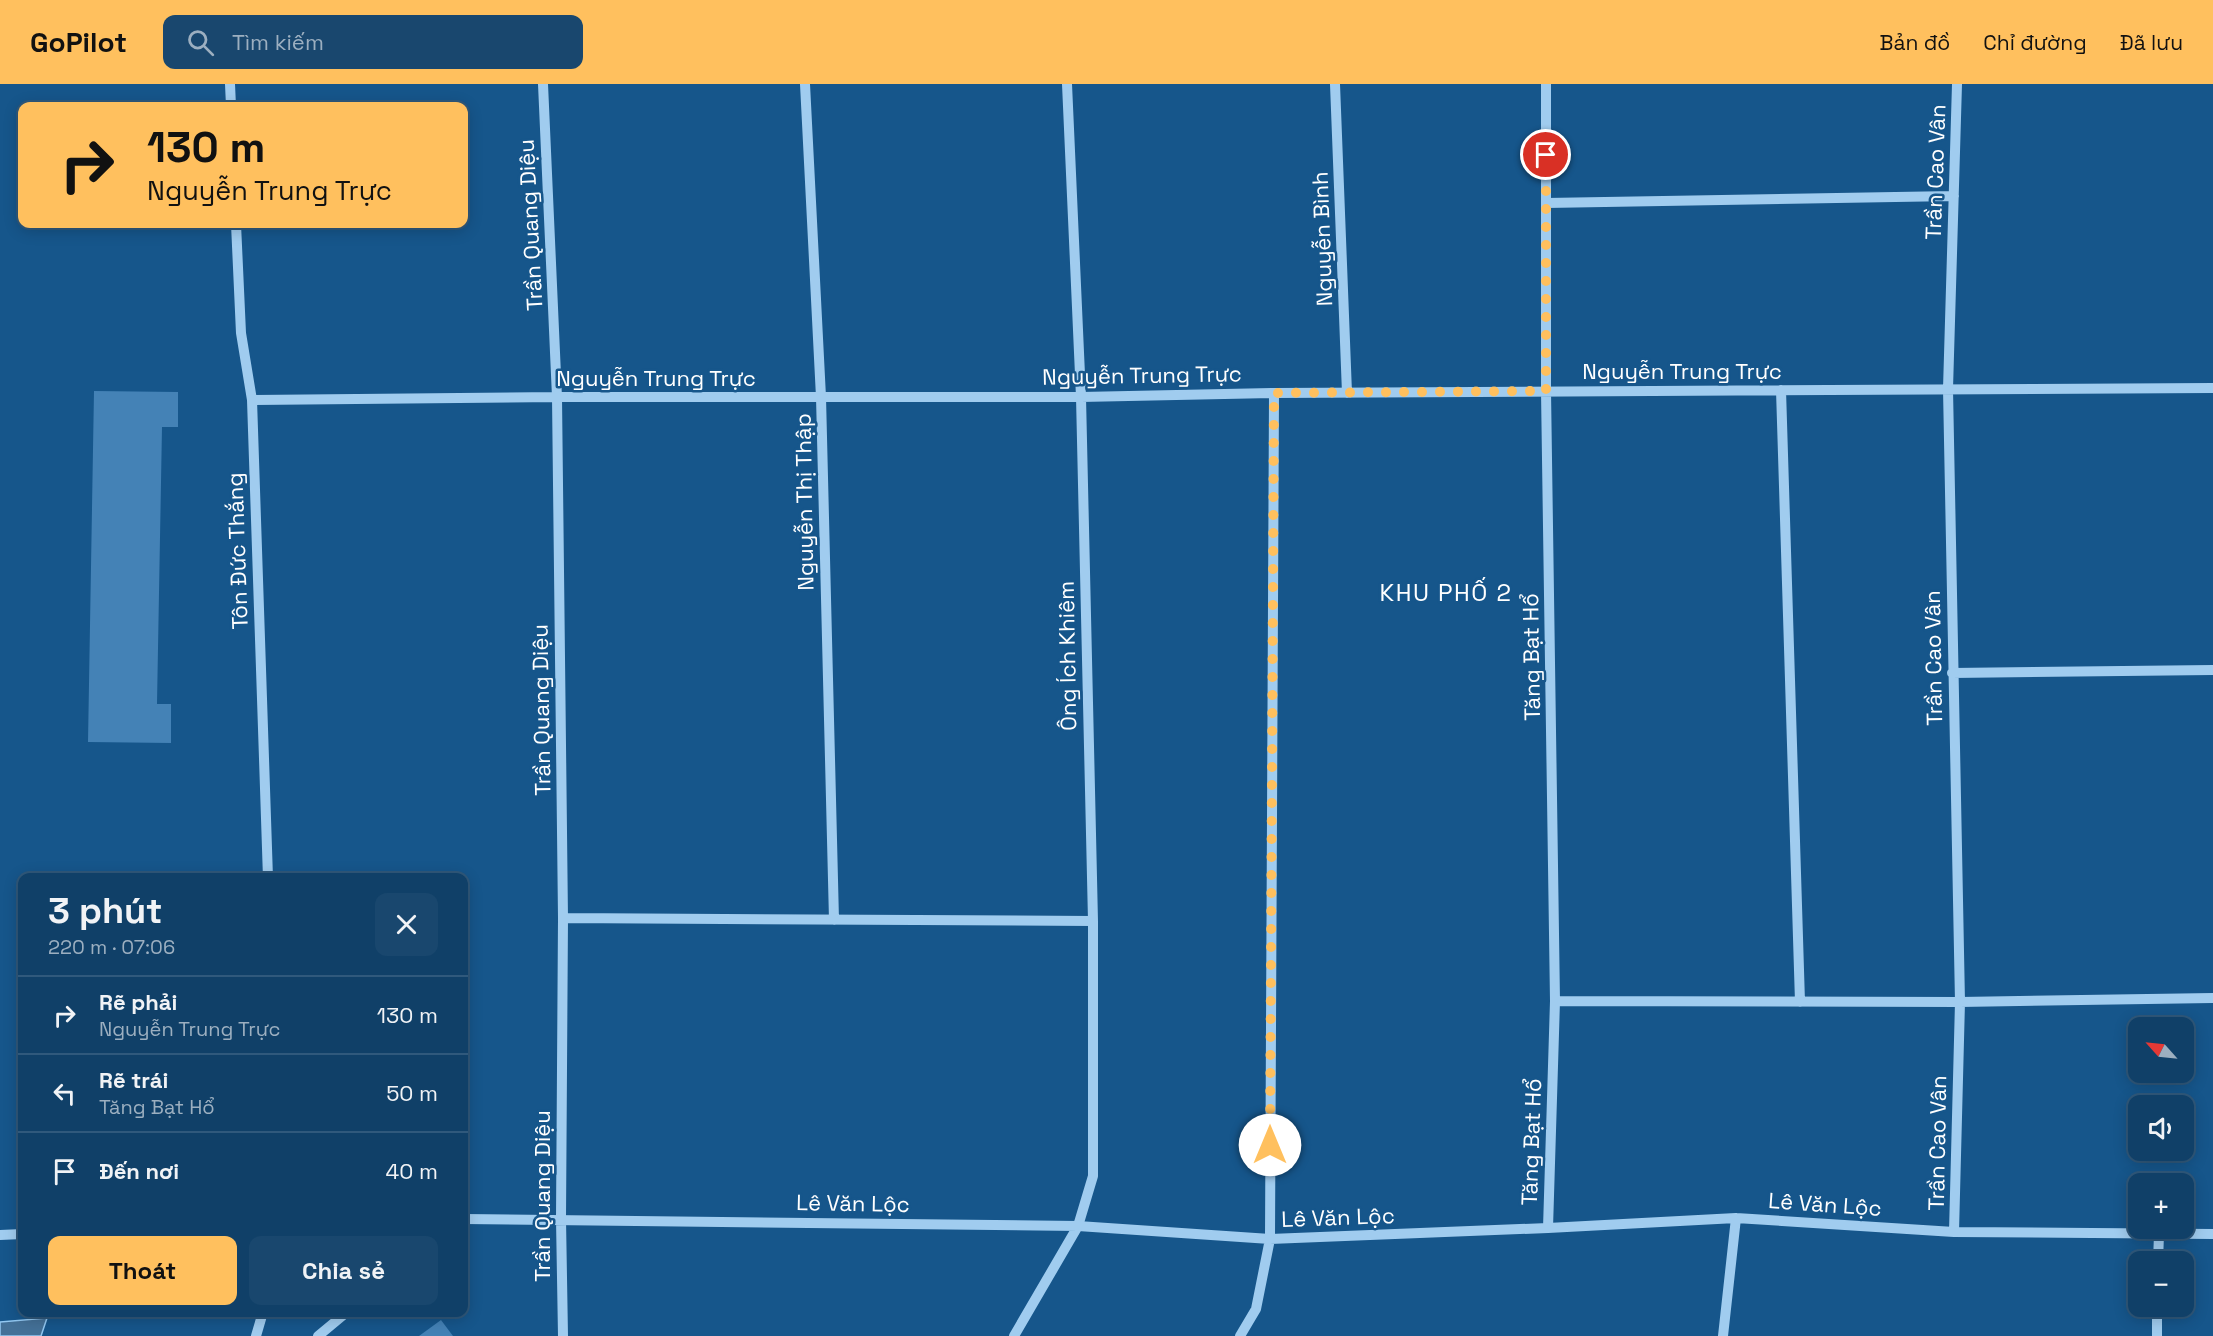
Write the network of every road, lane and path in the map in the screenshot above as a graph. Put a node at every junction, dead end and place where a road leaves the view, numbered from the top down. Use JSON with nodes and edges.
{"nodes":[{"id":1,"x":230,"y":84,"type":"edge"},
{"id":2,"x":543,"y":84,"type":"edge"},
{"id":3,"x":805,"y":84,"type":"edge"},
{"id":4,"x":1067,"y":84,"type":"edge"},
{"id":5,"x":1335,"y":84,"type":"edge"},
{"id":6,"x":1546,"y":84,"type":"edge"},
{"id":7,"x":1957,"y":84,"type":"edge"},
{"id":8,"x":231,"y":102,"type":"edge"},
{"id":9,"x":1954,"y":196,"type":"junction"},
{"id":10,"x":1546,"y":203,"type":"junction"},
{"id":11,"x":236,"y":228,"type":"edge"},
{"id":12,"x":2213,"y":388,"type":"edge"},
{"id":13,"x":1948,"y":389,"type":"junction"},
{"id":14,"x":1781,"y":390,"type":"junction"},
{"id":15,"x":1546,"y":391,"type":"junction"},
{"id":16,"x":1274,"y":393,"type":"junction"},
{"id":17,"x":1347,"y":393,"type":"junction"},
{"id":18,"x":557,"y":397,"type":"junction"},
{"id":19,"x":1081,"y":397,"type":"junction"},
{"id":20,"x":821,"y":398,"type":"junction"},
{"id":21,"x":252,"y":399,"type":"junction"},
{"id":22,"x":2213,"y":670,"type":"edge"},
{"id":23,"x":1952,"y":673,"type":"junction"},
{"id":24,"x":268,"y":873,"type":"edge"},
{"id":25,"x":563,"y":918,"type":"junction"},
{"id":26,"x":834,"y":920,"type":"junction"},
{"id":27,"x":1093,"y":921,"type":"junction"},
{"id":28,"x":2213,"y":998,"type":"edge"},
{"id":29,"x":1555,"y":1001,"type":"junction"},
{"id":30,"x":1800,"y":1002,"type":"junction"},
{"id":31,"x":1960,"y":1002,"type":"junction"},
{"id":32,"x":1736,"y":1218,"type":"junction"},
{"id":33,"x":468,"y":1219,"type":"edge"},
{"id":34,"x":561,"y":1219,"type":"junction"},
{"id":35,"x":1078,"y":1226,"type":"junction"},
{"id":36,"x":1548,"y":1228,"type":"junction"},
{"id":37,"x":1954,"y":1232,"type":"junction"},
{"id":38,"x":18,"y":1234,"type":"edge"},
{"id":39,"x":2128,"y":1234,"type":"edge"},
{"id":40,"x":2194,"y":1234,"type":"edge"},
{"id":41,"x":2213,"y":1234,"type":"edge"},
{"id":42,"x":0,"y":1235,"type":"edge"},
{"id":43,"x":1270,"y":1239,"type":"junction"},
{"id":44,"x":262,"y":1317,"type":"edge"},
{"id":45,"x":341,"y":1317,"type":"edge"},
{"id":46,"x":2157,"y":1317,"type":"edge"},
{"id":47,"x":256,"y":1336,"type":"edge"},
{"id":48,"x":318,"y":1336,"type":"edge"},
{"id":49,"x":563,"y":1336,"type":"edge"},
{"id":50,"x":1014,"y":1336,"type":"edge"},
{"id":51,"x":1240,"y":1336,"type":"edge"},
{"id":52,"x":1723,"y":1336,"type":"edge"},
{"id":53,"x":2157,"y":1336,"type":"edge"}],
"edges":[{"from":1,"to":8,"type":"street"},
{"from":2,"to":18,"type":"street","name":"Trần Quang Diệu"},
{"from":3,"to":20,"type":"street","name":"Nguyễn Thị Thập"},
{"from":4,"to":19,"type":"street","name":"Ông Ích Khiêm"},
{"from":5,"to":17,"type":"street","name":"Nguyễn Bình"},
{"from":6,"to":10,"type":"street","name":"Tăng Bạt Hổ"},
{"from":7,"to":9,"type":"street","name":"Trần Cao Vân"},
{"from":9,"to":10,"type":"street"},
{"from":9,"to":13,"type":"street","name":"Trần Cao Vân"},
{"from":10,"to":15,"type":"street","name":"Tăng Bạt Hổ"},
{"from":11,"to":21,"type":"street","name":"Tôn Đức Thắng"},
{"from":12,"to":13,"type":"street","name":"Nguyễn Trung Trực"},
{"from":13,"to":14,"type":"street","name":"Nguyễn Trung Trực"},
{"from":13,"to":23,"type":"street","name":"Trần Cao Vân"},
{"from":14,"to":15,"type":"street","name":"Nguyễn Trung Trực"},
{"from":14,"to":30,"type":"street"},
{"from":15,"to":17,"type":"street","name":"Nguyễn Trung Trực"},
{"from":15,"to":29,"type":"street","name":"Tăng Bạt Hổ"},
{"from":16,"to":17,"type":"street","name":"Nguyễn Trung Trực"},
{"from":16,"to":19,"type":"street","name":"Nguyễn Trung Trực"},
{"from":16,"to":43,"type":"street"},
{"from":18,"to":20,"type":"street","name":"Nguyễn Trung Trực"},
{"from":18,"to":21,"type":"street","name":"Nguyễn Trung Trực"},
{"from":18,"to":25,"type":"street","name":"Trần Quang Diệu"},
{"from":19,"to":20,"type":"street","name":"Nguyễn Trung Trực"},
{"from":19,"to":27,"type":"street","name":"Ông Ích Khiêm"},
{"from":20,"to":26,"type":"street","name":"Nguyễn Thị Thập"},
{"from":21,"to":24,"type":"street","name":"Tôn Đức Thắng"},
{"from":22,"to":23,"type":"street"},
{"from":23,"to":31,"type":"street","name":"Trần Cao Vân"},
{"from":25,"to":26,"type":"street"},
{"from":25,"to":34,"type":"street","name":"Trần Quang Diệu"},
{"from":26,"to":27,"type":"street"},
{"from":27,"to":35,"type":"street","name":"Ông Ích Khiêm"},
{"from":28,"to":31,"type":"street"},
{"from":29,"to":30,"type":"street"},
{"from":29,"to":36,"type":"street","name":"Tăng Bạt Hổ"},
{"from":30,"to":31,"type":"street"},
{"from":31,"to":37,"type":"street","name":"Trần Cao Vân"},
{"from":32,"to":36,"type":"street","name":"Lê Văn Lộc"},
{"from":32,"to":37,"type":"street","name":"Lê Văn Lộc"},
{"from":32,"to":52,"type":"street"},
{"from":33,"to":34,"type":"street","name":"Lê Văn Lộc"},
{"from":34,"to":35,"type":"street","name":"Lê Văn Lộc"},
{"from":34,"to":49,"type":"street","name":"Trần Quang Diệu"},
{"from":35,"to":43,"type":"street","name":"Lê Văn Lộc"},
{"from":35,"to":50,"type":"street","name":"Ông Ích Khiêm"},
{"from":36,"to":43,"type":"street","name":"Lê Văn Lộc"},
{"from":37,"to":39,"type":"street","name":"Lê Văn Lộc"},
{"from":38,"to":42,"type":"street"},
{"from":40,"to":41,"type":"street","name":"Lê Văn Lộc"},
{"from":43,"to":51,"type":"street"},
{"from":44,"to":47,"type":"street"},
{"from":45,"to":48,"type":"street"},
{"from":46,"to":53,"type":"street"}]}
